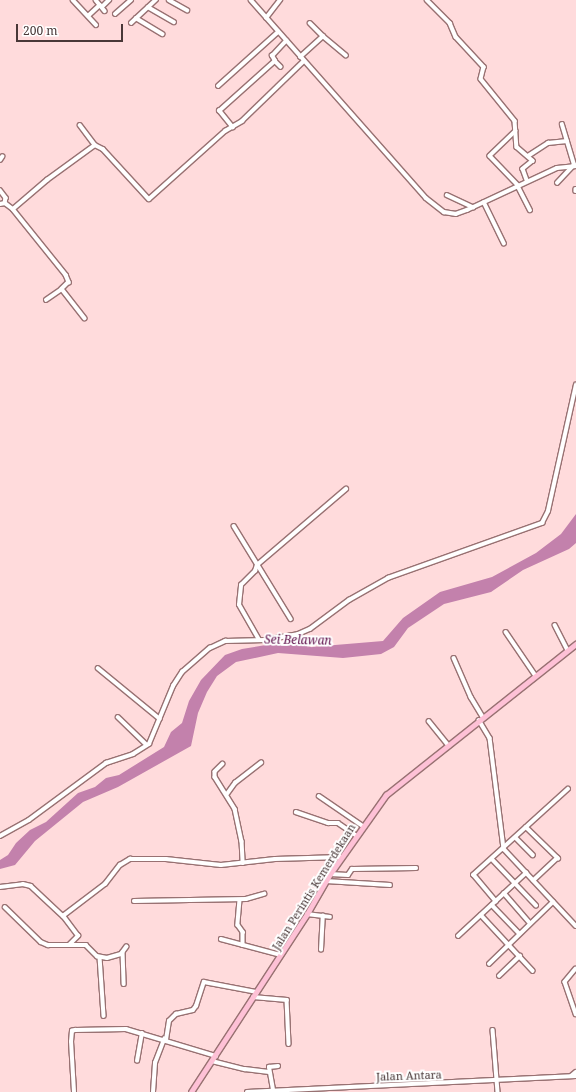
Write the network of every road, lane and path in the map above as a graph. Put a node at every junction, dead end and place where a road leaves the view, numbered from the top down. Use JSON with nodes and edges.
{"nodes":[{"id":1,"x":73,"y":0,"type":"edge"},
{"id":2,"x":96,"y":0,"type":"edge"},
{"id":3,"x":109,"y":0,"type":"edge"},
{"id":4,"x":131,"y":0,"type":"edge"},
{"id":5,"x":156,"y":0,"type":"edge"},
{"id":6,"x":169,"y":0,"type":"edge"},
{"id":7,"x":251,"y":0,"type":"edge"},
{"id":8,"x":280,"y":0,"type":"edge"},
{"id":9,"x":427,"y":0,"type":"edge"},
{"id":10,"x":101,"y":6,"type":"junction"},
{"id":11,"x":148,"y":7,"type":"junction"},
{"id":12,"x":187,"y":10,"type":"dead end"},
{"id":13,"x":105,"y":11,"type":"dead end"},
{"id":14,"x":115,"y":14,"type":"dead end"},
{"id":15,"x":88,"y":16,"type":"junction"},
{"id":16,"x":136,"y":18,"type":"junction"},
{"id":17,"x":266,"y":18,"type":"junction"},
{"id":18,"x":174,"y":22,"type":"dead end"},
{"id":19,"x":131,"y":23,"type":"dead end"},
{"id":20,"x":310,"y":23,"type":"dead end"},
{"id":21,"x":96,"y":25,"type":"dead end"},
{"id":22,"x":278,"y":32,"type":"junction"},
{"id":23,"x":163,"y":34,"type":"dead end"},
{"id":24,"x":323,"y":36,"type":"junction"},
{"id":25,"x":286,"y":41,"type":"junction"},
{"id":26,"x":346,"y":55,"type":"dead end"},
{"id":27,"x":300,"y":57,"type":"junction"},
{"id":28,"x":275,"y":61,"type":"junction"},
{"id":29,"x":304,"y":61,"type":"junction"},
{"id":30,"x":281,"y":67,"type":"dead end"},
{"id":31,"x":218,"y":86,"type":"dead end"},
{"id":32,"x":80,"y":125,"type":"dead end"},
{"id":33,"x":562,"y":125,"type":"dead end"},
{"id":34,"x":233,"y":128,"type":"junction"},
{"id":35,"x":516,"y":131,"type":"junction"},
{"id":36,"x":567,"y":141,"type":"junction"},
{"id":37,"x":95,"y":145,"type":"junction"},
{"id":38,"x":528,"y":156,"type":"junction"},
{"id":39,"x":575,"y":166,"type":"edge"},
{"id":40,"x":527,"y":180,"type":"junction"},
{"id":41,"x":557,"y":183,"type":"dead end"},
{"id":42,"x":518,"y":185,"type":"junction"},
{"id":43,"x":0,"y":190,"type":"edge"},
{"id":44,"x":447,"y":195,"type":"dead end"},
{"id":45,"x":484,"y":202,"type":"junction"},
{"id":46,"x":5,"y":203,"type":"junction"},
{"id":47,"x":0,"y":204,"type":"edge"},
{"id":48,"x":473,"y":207,"type":"junction"},
{"id":49,"x":13,"y":209,"type":"junction"},
{"id":50,"x":530,"y":210,"type":"dead end"},
{"id":51,"x":504,"y":243,"type":"dead end"},
{"id":52,"x":62,"y":289,"type":"junction"},
{"id":53,"x":46,"y":300,"type":"dead end"},
{"id":54,"x":85,"y":318,"type":"dead end"},
{"id":55,"x":576,"y":385,"type":"edge"},
{"id":56,"x":346,"y":489,"type":"dead end"},
{"id":57,"x":234,"y":526,"type":"dead end"},
{"id":58,"x":257,"y":565,"type":"junction"},
{"id":59,"x":291,"y":619,"type":"dead end"},
{"id":60,"x":555,"y":625,"type":"dead end"},
{"id":61,"x":506,"y":632,"type":"dead end"},
{"id":62,"x":259,"y":640,"type":"junction"},
{"id":63,"x":576,"y":644,"type":"edge"},
{"id":64,"x":568,"y":650,"type":"junction"},
{"id":65,"x":454,"y":658,"type":"dead end"},
{"id":66,"x":98,"y":668,"type":"dead end"},
{"id":67,"x":536,"y":676,"type":"junction"},
{"id":68,"x":118,"y":717,"type":"dead end"},
{"id":69,"x":160,"y":719,"type":"junction"},
{"id":70,"x":481,"y":719,"type":"junction"},
{"id":71,"x":429,"y":721,"type":"dead end"},
{"id":72,"x":147,"y":745,"type":"junction"},
{"id":73,"x":449,"y":746,"type":"junction"},
{"id":74,"x":261,"y":763,"type":"dead end"},
{"id":75,"x":223,"y":764,"type":"dead end"},
{"id":76,"x":568,"y":788,"type":"dead end"},
{"id":77,"x":227,"y":794,"type":"junction"},
{"id":78,"x":319,"y":796,"type":"dead end"},
{"id":79,"x":296,"y":812,"type":"dead end"},
{"id":80,"x":363,"y":826,"type":"junction"},
{"id":81,"x":526,"y":827,"type":"junction"},
{"id":82,"x":356,"y":835,"type":"junction"},
{"id":83,"x":0,"y":836,"type":"edge"},
{"id":84,"x":516,"y":838,"type":"junction"},
{"id":85,"x":504,"y":849,"type":"junction"},
{"id":86,"x":533,"y":855,"type":"dead end"},
{"id":87,"x":342,"y":857,"type":"junction"},
{"id":88,"x":492,"y":859,"type":"junction"},
{"id":89,"x":243,"y":863,"type":"junction"},
{"id":90,"x":416,"y":868,"type":"dead end"},
{"id":91,"x":526,"y":873,"type":"junction"},
{"id":92,"x":330,"y":874,"type":"junction"},
{"id":93,"x":534,"y":880,"type":"junction"},
{"id":94,"x":326,"y":881,"type":"junction"},
{"id":95,"x":514,"y":883,"type":"junction"},
{"id":96,"x":390,"y":884,"type":"dead end"},
{"id":97,"x":0,"y":887,"type":"edge"},
{"id":98,"x":504,"y":893,"type":"junction"},
{"id":99,"x":264,"y":894,"type":"dead end"},
{"id":100,"x":240,"y":900,"type":"junction"},
{"id":101,"x":134,"y":901,"type":"dead end"},
{"id":102,"x":496,"y":902,"type":"junction"},
{"id":103,"x":553,"y":902,"type":"junction"},
{"id":104,"x":492,"y":905,"type":"junction"},
{"id":105,"x":536,"y":905,"type":"dead end"},
{"id":106,"x":5,"y":907,"type":"dead end"},
{"id":107,"x":307,"y":914,"type":"junction"},
{"id":108,"x":63,"y":916,"type":"junction"},
{"id":109,"x":323,"y":916,"type":"junction"},
{"id":110,"x":481,"y":916,"type":"junction"},
{"id":111,"x":330,"y":917,"type":"dead end"},
{"id":112,"x":530,"y":923,"type":"junction"},
{"id":113,"x":576,"y":926,"type":"edge"},
{"id":114,"x":519,"y":933,"type":"junction"},
{"id":115,"x":458,"y":936,"type":"dead end"},
{"id":116,"x":221,"y":939,"type":"dead end"},
{"id":117,"x":69,"y":945,"type":"junction"},
{"id":118,"x":243,"y":945,"type":"junction"},
{"id":119,"x":508,"y":945,"type":"junction"},
{"id":120,"x":126,"y":947,"type":"dead end"},
{"id":121,"x":321,"y":950,"type":"dead end"},
{"id":122,"x":123,"y":952,"type":"junction"},
{"id":123,"x":281,"y":955,"type":"junction"},
{"id":124,"x":520,"y":956,"type":"junction"},
{"id":125,"x":100,"y":957,"type":"junction"},
{"id":126,"x":489,"y":964,"type":"dead end"},
{"id":127,"x":576,"y":969,"type":"edge"},
{"id":128,"x":533,"y":971,"type":"dead end"},
{"id":129,"x":499,"y":976,"type":"dead end"},
{"id":130,"x":124,"y":984,"type":"dead end"},
{"id":131,"x":257,"y":992,"type":"junction"},
{"id":132,"x":252,"y":997,"type":"junction"},
{"id":133,"x":576,"y":1013,"type":"edge"},
{"id":134,"x":104,"y":1016,"type":"dead end"},
{"id":135,"x":493,"y":1030,"type":"dead end"},
{"id":136,"x":142,"y":1033,"type":"junction"},
{"id":137,"x":165,"y":1040,"type":"junction"},
{"id":138,"x":289,"y":1044,"type":"dead end"},
{"id":139,"x":216,"y":1056,"type":"junction"},
{"id":140,"x":212,"y":1061,"type":"junction"},
{"id":141,"x":137,"y":1062,"type":"dead end"},
{"id":142,"x":278,"y":1066,"type":"dead end"},
{"id":143,"x":269,"y":1072,"type":"junction"},
{"id":144,"x":576,"y":1072,"type":"edge"},
{"id":145,"x":571,"y":1076,"type":"junction"},
{"id":146,"x":576,"y":1076,"type":"edge"},
{"id":147,"x":498,"y":1081,"type":"junction"},
{"id":148,"x":273,"y":1090,"type":"junction"},
{"id":149,"x":290,"y":1091,"type":"edge"},
{"id":150,"x":74,"y":1092,"type":"edge"},
{"id":151,"x":153,"y":1092,"type":"edge"},
{"id":152,"x":191,"y":1092,"type":"edge"},
{"id":153,"x":247,"y":1092,"type":"edge"},
{"id":154,"x":498,"y":1092,"type":"edge"}],
"edges":[{"from":1,"to":15,"type":"street"},
{"from":2,"to":10,"type":"street"},
{"from":3,"to":10,"type":"street"},
{"from":4,"to":14,"type":"street"},
{"from":5,"to":11,"type":"street"},
{"from":6,"to":12,"type":"street"},
{"from":7,"to":17,"type":"street"},
{"from":8,"to":17,"type":"street"},
{"from":9,"to":35,"type":"street"},
{"from":10,"to":13,"type":"street"},
{"from":10,"to":15,"type":"street"},
{"from":11,"to":16,"type":"street"},
{"from":11,"to":18,"type":"street"},
{"from":15,"to":21,"type":"street"},
{"from":16,"to":19,"type":"street"},
{"from":16,"to":23,"type":"street"},
{"from":17,"to":22,"type":"street"},
{"from":20,"to":24,"type":"street"},
{"from":22,"to":25,"type":"street"},
{"from":22,"to":31,"type":"street"},
{"from":24,"to":26,"type":"street"},
{"from":24,"to":27,"type":"street"},
{"from":25,"to":27,"type":"street"},
{"from":25,"to":28,"type":"street"},
{"from":27,"to":29,"type":"street"},
{"from":28,"to":30,"type":"street"},
{"from":28,"to":34,"type":"street"},
{"from":29,"to":34,"type":"street"},
{"from":29,"to":48,"type":"street"},
{"from":32,"to":37,"type":"street"},
{"from":33,"to":36,"type":"street"},
{"from":34,"to":37,"type":"street"},
{"from":35,"to":38,"type":"street"},
{"from":35,"to":42,"type":"street"},
{"from":36,"to":38,"type":"street"},
{"from":36,"to":39,"type":"street"},
{"from":37,"to":49,"type":"street"},
{"from":38,"to":40,"type":"street"},
{"from":39,"to":40,"type":"street"},
{"from":39,"to":41,"type":"street"},
{"from":40,"to":42,"type":"street"},
{"from":42,"to":45,"type":"street"},
{"from":42,"to":50,"type":"street"},
{"from":43,"to":46,"type":"street"},
{"from":44,"to":48,"type":"street"},
{"from":45,"to":48,"type":"street"},
{"from":45,"to":51,"type":"street"},
{"from":46,"to":47,"type":"street"},
{"from":46,"to":49,"type":"street"},
{"from":49,"to":52,"type":"street"},
{"from":52,"to":53,"type":"street"},
{"from":52,"to":54,"type":"street"},
{"from":55,"to":62,"type":"street"},
{"from":56,"to":58,"type":"street"},
{"from":57,"to":58,"type":"street"},
{"from":58,"to":59,"type":"street"},
{"from":58,"to":62,"type":"street"},
{"from":60,"to":64,"type":"street"},
{"from":61,"to":67,"type":"street"},
{"from":62,"to":69,"type":"street"},
{"from":63,"to":64,"type":"main road","name":"Jalan Perintis Kemerdekaan"},
{"from":64,"to":67,"type":"main road","name":"Jalan Perintis Kemerdekaan"},
{"from":65,"to":70,"type":"street"},
{"from":66,"to":69,"type":"street"},
{"from":67,"to":70,"type":"main road","name":"Jalan Perintis Kemerdekaan"},
{"from":68,"to":72,"type":"street"},
{"from":69,"to":72,"type":"street"},
{"from":70,"to":73,"type":"main road","name":"Jalan Perintis Kemerdekaan"},
{"from":70,"to":85,"type":"street"},
{"from":71,"to":73,"type":"street"},
{"from":72,"to":83,"type":"street"},
{"from":73,"to":80,"type":"main road","name":"Jalan Perintis Kemerdekaan"},
{"from":74,"to":77,"type":"street"},
{"from":75,"to":77,"type":"street"},
{"from":76,"to":81,"type":"street"},
{"from":77,"to":89,"type":"street"},
{"from":78,"to":80,"type":"street"},
{"from":79,"to":82,"type":"street"},
{"from":80,"to":82,"type":"main road","name":"Jalan Perintis Kemerdekaan"},
{"from":81,"to":84,"type":"street"},
{"from":81,"to":93,"type":"street"},
{"from":82,"to":87,"type":"main road","name":"Jalan Perintis Kemerdekaan"},
{"from":84,"to":85,"type":"street"},
{"from":84,"to":86,"type":"street"},
{"from":85,"to":88,"type":"street"},
{"from":85,"to":91,"type":"street"},
{"from":87,"to":89,"type":"street"},
{"from":87,"to":92,"type":"main road","name":"Jalan Perintis Kemerdekaan"},
{"from":88,"to":95,"type":"street"},
{"from":88,"to":102,"type":"street"},
{"from":89,"to":108,"type":"street"},
{"from":90,"to":92,"type":"street"},
{"from":91,"to":93,"type":"street"},
{"from":91,"to":95,"type":"street"},
{"from":92,"to":94,"type":"main road","name":"Jalan Perintis Kemerdekaan"},
{"from":93,"to":103,"type":"street"},
{"from":94,"to":96,"type":"street"},
{"from":94,"to":107,"type":"main road","name":"Jalan Perintis Kemerdekaan"},
{"from":95,"to":98,"type":"street"},
{"from":95,"to":105,"type":"street"},
{"from":97,"to":108,"type":"street"},
{"from":98,"to":102,"type":"street"},
{"from":98,"to":112,"type":"street"},
{"from":99,"to":100,"type":"street"},
{"from":100,"to":101,"type":"street"},
{"from":100,"to":118,"type":"street"},
{"from":102,"to":104,"type":"street"},
{"from":103,"to":112,"type":"street"},
{"from":103,"to":113,"type":"street"},
{"from":104,"to":110,"type":"street"},
{"from":104,"to":114,"type":"street"},
{"from":106,"to":117,"type":"street"},
{"from":107,"to":109,"type":"street"},
{"from":107,"to":123,"type":"main road","name":"Jalan Perintis Kemerdekaan"},
{"from":108,"to":117,"type":"street"},
{"from":109,"to":111,"type":"street"},
{"from":109,"to":121,"type":"street"},
{"from":110,"to":115,"type":"street"},
{"from":110,"to":119,"type":"street"},
{"from":112,"to":114,"type":"street"},
{"from":114,"to":119,"type":"street"},
{"from":116,"to":118,"type":"street"},
{"from":117,"to":125,"type":"street"},
{"from":118,"to":123,"type":"street"},
{"from":119,"to":124,"type":"street"},
{"from":119,"to":126,"type":"street"},
{"from":120,"to":122,"type":"street"},
{"from":122,"to":125,"type":"street"},
{"from":122,"to":130,"type":"street"},
{"from":123,"to":131,"type":"main road","name":"Jalan Perintis Kemerdekaan"},
{"from":124,"to":128,"type":"street"},
{"from":124,"to":129,"type":"street"},
{"from":125,"to":134,"type":"street"},
{"from":127,"to":133,"type":"street"},
{"from":131,"to":132,"type":"main road","name":"Jalan Perintis Kemerdekaan"},
{"from":131,"to":137,"type":"street"},
{"from":132,"to":138,"type":"street"},
{"from":132,"to":139,"type":"main road","name":"Jalan Perintis Kemerdekaan"},
{"from":135,"to":147,"type":"street"},
{"from":136,"to":137,"type":"street"},
{"from":136,"to":141,"type":"street"},
{"from":136,"to":150,"type":"street"},
{"from":137,"to":139,"type":"street"},
{"from":137,"to":151,"type":"street"},
{"from":139,"to":140,"type":"main road","name":"Jalan Perintis Kemerdekaan"},
{"from":140,"to":143,"type":"street"},
{"from":140,"to":152,"type":"main road","name":"Jalan Perintis Kemerdekaan"},
{"from":142,"to":143,"type":"street"},
{"from":143,"to":148,"type":"street"},
{"from":144,"to":145,"type":"street"},
{"from":145,"to":146,"type":"street","name":"Jalan Antara"},
{"from":145,"to":147,"type":"street","name":"Jalan Antara"},
{"from":147,"to":149,"type":"street","name":"Jalan Antara"},
{"from":147,"to":154,"type":"street"},
{"from":148,"to":149,"type":"street","name":"Jalan Antara"},
{"from":148,"to":153,"type":"street","name":"Jalan Antara"}]}
